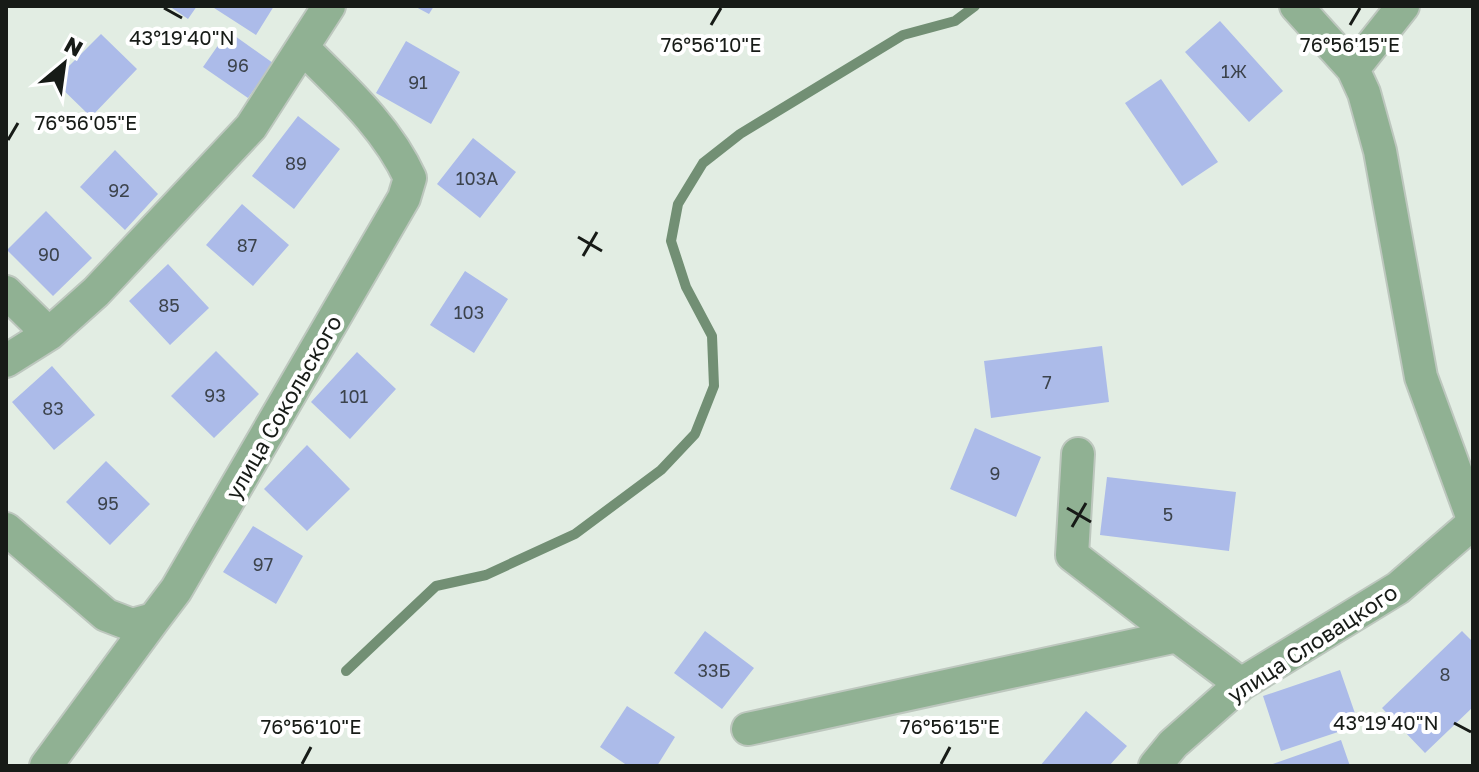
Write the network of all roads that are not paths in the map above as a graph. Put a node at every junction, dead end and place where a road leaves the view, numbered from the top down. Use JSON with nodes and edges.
{"nodes":[{"id":1,"x":329,"y":6,"type":"edge"},
{"id":2,"x":1296,"y":6,"type":"edge"},
{"id":3,"x":1403,"y":6,"type":"edge"},
{"id":4,"x":304,"y":49,"type":"junction"},
{"id":5,"x":1353,"y":69,"type":"junction"},
{"id":6,"x":6,"y":292,"type":"edge"},
{"id":7,"x":49,"y":334,"type":"junction"},
{"id":8,"x":6,"y":361,"type":"edge"},
{"id":9,"x":1078,"y":454,"type":"dead end"},
{"id":10,"x":1473,"y":521,"type":"edge"},
{"id":11,"x":6,"y":529,"type":"edge"},
{"id":12,"x":154,"y":619,"type":"junction"},
{"id":13,"x":1177,"y":636,"type":"junction"},
{"id":14,"x":1241,"y":684,"type":"junction"},
{"id":15,"x":748,"y":729,"type":"dead end"},
{"id":16,"x":46,"y":766,"type":"edge"},
{"id":17,"x":1155,"y":766,"type":"edge"}],
"edges":[{"from":1,"to":4,"type":"street"},
{"from":2,"to":5,"type":"street"},
{"from":3,"to":5,"type":"street"},
{"from":4,"to":7,"type":"street"},
{"from":4,"to":12,"type":"street","name":"улица Сокольского"},
{"from":5,"to":10,"type":"street"},
{"from":6,"to":7,"type":"street"},
{"from":7,"to":8,"type":"street"},
{"from":9,"to":13,"type":"street"},
{"from":10,"to":14,"type":"street","name":"улица Словацкого"},
{"from":11,"to":12,"type":"street"},
{"from":12,"to":16,"type":"street"},
{"from":13,"to":14,"type":"street"},
{"from":13,"to":15,"type":"street"},
{"from":14,"to":17,"type":"street","name":"улица Словацкого"}]}
